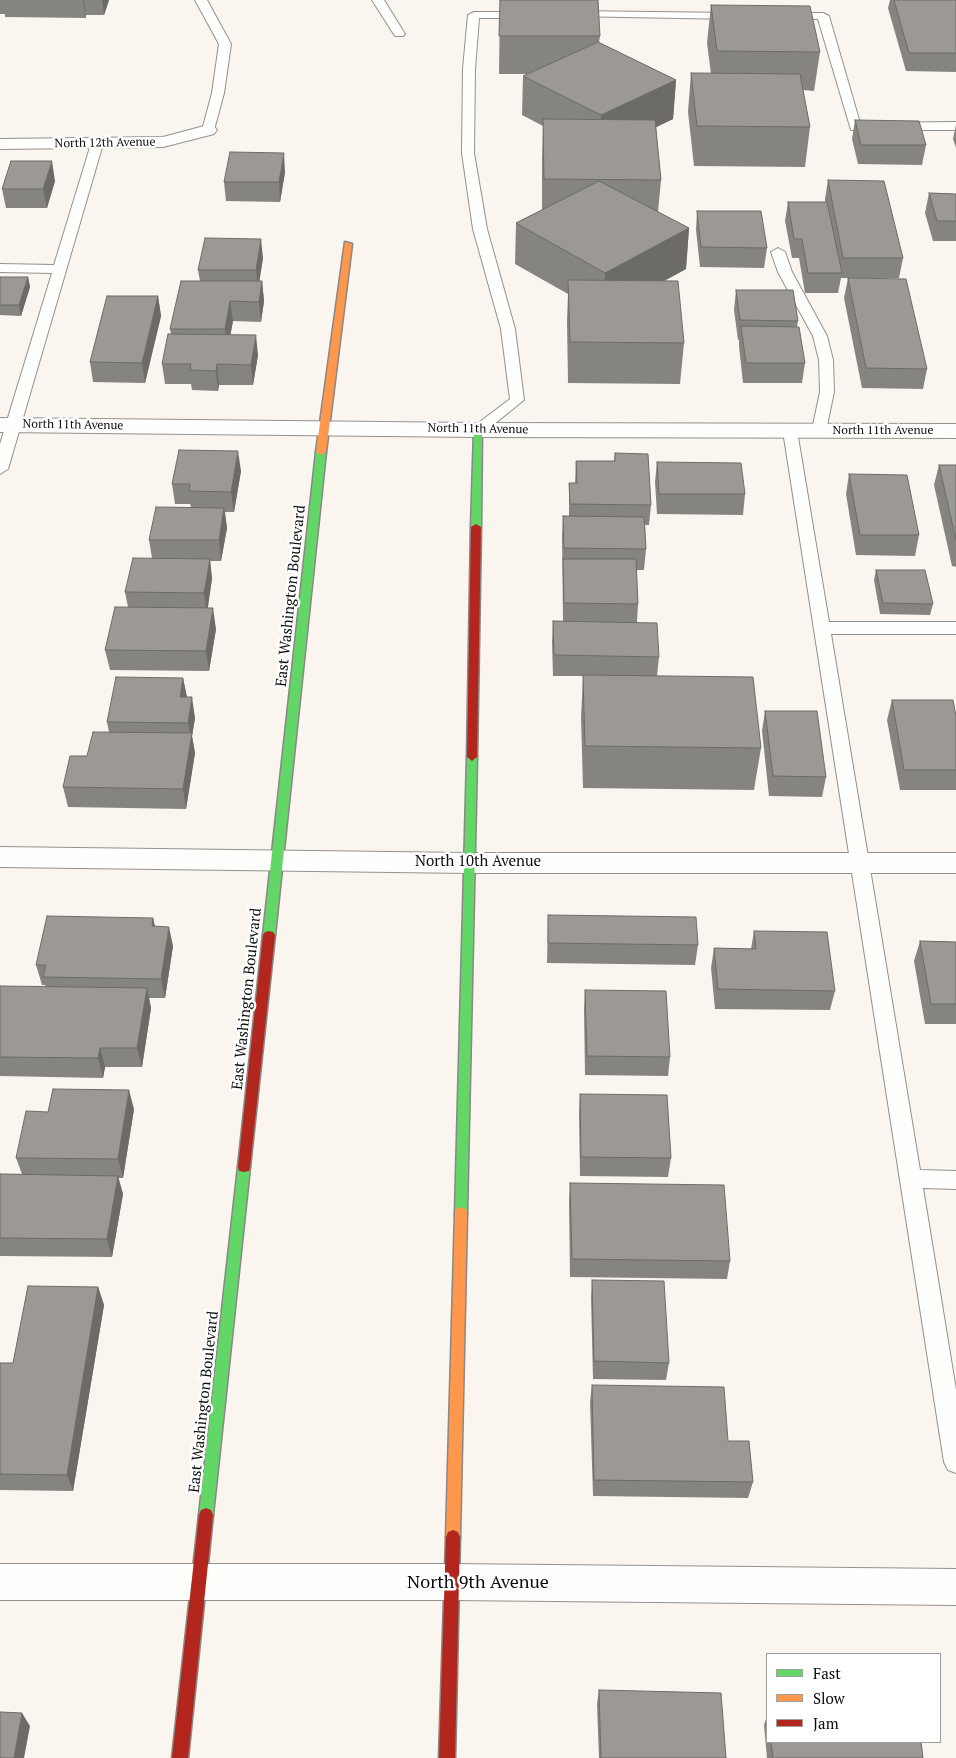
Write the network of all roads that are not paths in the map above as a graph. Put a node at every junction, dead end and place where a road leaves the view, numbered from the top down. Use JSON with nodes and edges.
{"nodes":[{"id":1,"x":201,"y":0,"type":"edge"},
{"id":2,"x":378,"y":0,"type":"edge"},
{"id":3,"x":533,"y":14,"type":"edge"},
{"id":4,"x":563,"y":14,"type":"edge"},
{"id":5,"x":747,"y":16,"type":"edge"},
{"id":6,"x":776,"y":16,"type":"edge"},
{"id":7,"x":399,"y":34,"type":"dead end"},
{"id":8,"x":956,"y":126,"type":"edge"},
{"id":9,"x":208,"y":130,"type":"joint"},
{"id":10,"x":0,"y":144,"type":"edge"},
{"id":11,"x":97,"y":144,"type":"junction"},
{"id":12,"x":348,"y":244,"type":"dead end"},
{"id":13,"x":778,"y":252,"type":"dead end"},
{"id":14,"x":0,"y":268,"type":"edge"},
{"id":15,"x":59,"y":269,"type":"junction"},
{"id":16,"x":6,"y":425,"type":"edge"},
{"id":17,"x":324,"y":428,"type":"junction"},
{"id":18,"x":478,"y":430,"type":"junction"},
{"id":19,"x":819,"y":430,"type":"junction"},
{"id":20,"x":790,"y":431,"type":"junction"},
{"id":21,"x":956,"y":431,"type":"edge"},
{"id":22,"x":0,"y":470,"type":"edge"},
{"id":23,"x":821,"y":628,"type":"junction"},
{"id":24,"x":956,"y":628,"type":"edge"},
{"id":25,"x":0,"y":857,"type":"edge"},
{"id":26,"x":277,"y":861,"type":"junction"},
{"id":27,"x":470,"y":862,"type":"junction"},
{"id":28,"x":860,"y":863,"type":"junction"},
{"id":29,"x":956,"y":863,"type":"edge"},
{"id":30,"x":911,"y":1179,"type":"junction"},
{"id":31,"x":956,"y":1180,"type":"edge"},
{"id":32,"x":956,"y":1462,"type":"edge"},
{"id":33,"x":0,"y":1582,"type":"edge"},
{"id":34,"x":200,"y":1582,"type":"junction"},
{"id":35,"x":451,"y":1582,"type":"junction"},
{"id":36,"x":956,"y":1588,"type":"edge"},
{"id":37,"x":180,"y":1758,"type":"edge"},
{"id":38,"x":447,"y":1758,"type":"edge"}],
"edges":[{"from":1,"to":9,"type":"lane"},
{"from":2,"to":7,"type":"lane"},
{"from":3,"to":18,"type":"lane"},
{"from":4,"to":5,"type":"lane"},
{"from":6,"to":8,"type":"lane"},
{"from":9,"to":11,"type":"street","name":"North 12th Avenue"},
{"from":10,"to":11,"type":"street","name":"North 12th Avenue"},
{"from":11,"to":15,"type":"lane"},
{"from":12,"to":17,"type":"street","name":"East Washington Boulevard"},
{"from":13,"to":19,"type":"lane"},
{"from":14,"to":15,"type":"lane"},
{"from":15,"to":16,"type":"lane"},
{"from":16,"to":17,"type":"street","name":"North 11th Avenue"},
{"from":16,"to":22,"type":"lane"},
{"from":17,"to":18,"type":"street","name":"North 11th Avenue"},
{"from":17,"to":26,"type":"street","name":"East Washington Boulevard"},
{"from":18,"to":20,"type":"street","name":"North 11th Avenue"},
{"from":18,"to":27,"type":"street"},
{"from":19,"to":20,"type":"street","name":"North 11th Avenue"},
{"from":19,"to":21,"type":"street","name":"North 11th Avenue"},
{"from":20,"to":23,"type":"lane"},
{"from":23,"to":24,"type":"lane"},
{"from":23,"to":28,"type":"lane"},
{"from":25,"to":26,"type":"street","name":"North 10th Avenue"},
{"from":26,"to":27,"type":"street","name":"North 10th Avenue"},
{"from":26,"to":34,"type":"street","name":"East Washington Boulevard"},
{"from":27,"to":28,"type":"street","name":"North 10th Avenue"},
{"from":27,"to":35,"type":"street"},
{"from":28,"to":29,"type":"street","name":"North 10th Avenue"},
{"from":28,"to":30,"type":"lane"},
{"from":30,"to":31,"type":"lane"},
{"from":30,"to":32,"type":"lane"},
{"from":33,"to":34,"type":"street","name":"North 9th Avenue"},
{"from":34,"to":35,"type":"street","name":"North 9th Avenue"},
{"from":34,"to":37,"type":"street","name":"East Washington Boulevard"},
{"from":35,"to":36,"type":"street","name":"North 9th Avenue"},
{"from":35,"to":38,"type":"street"}]}
